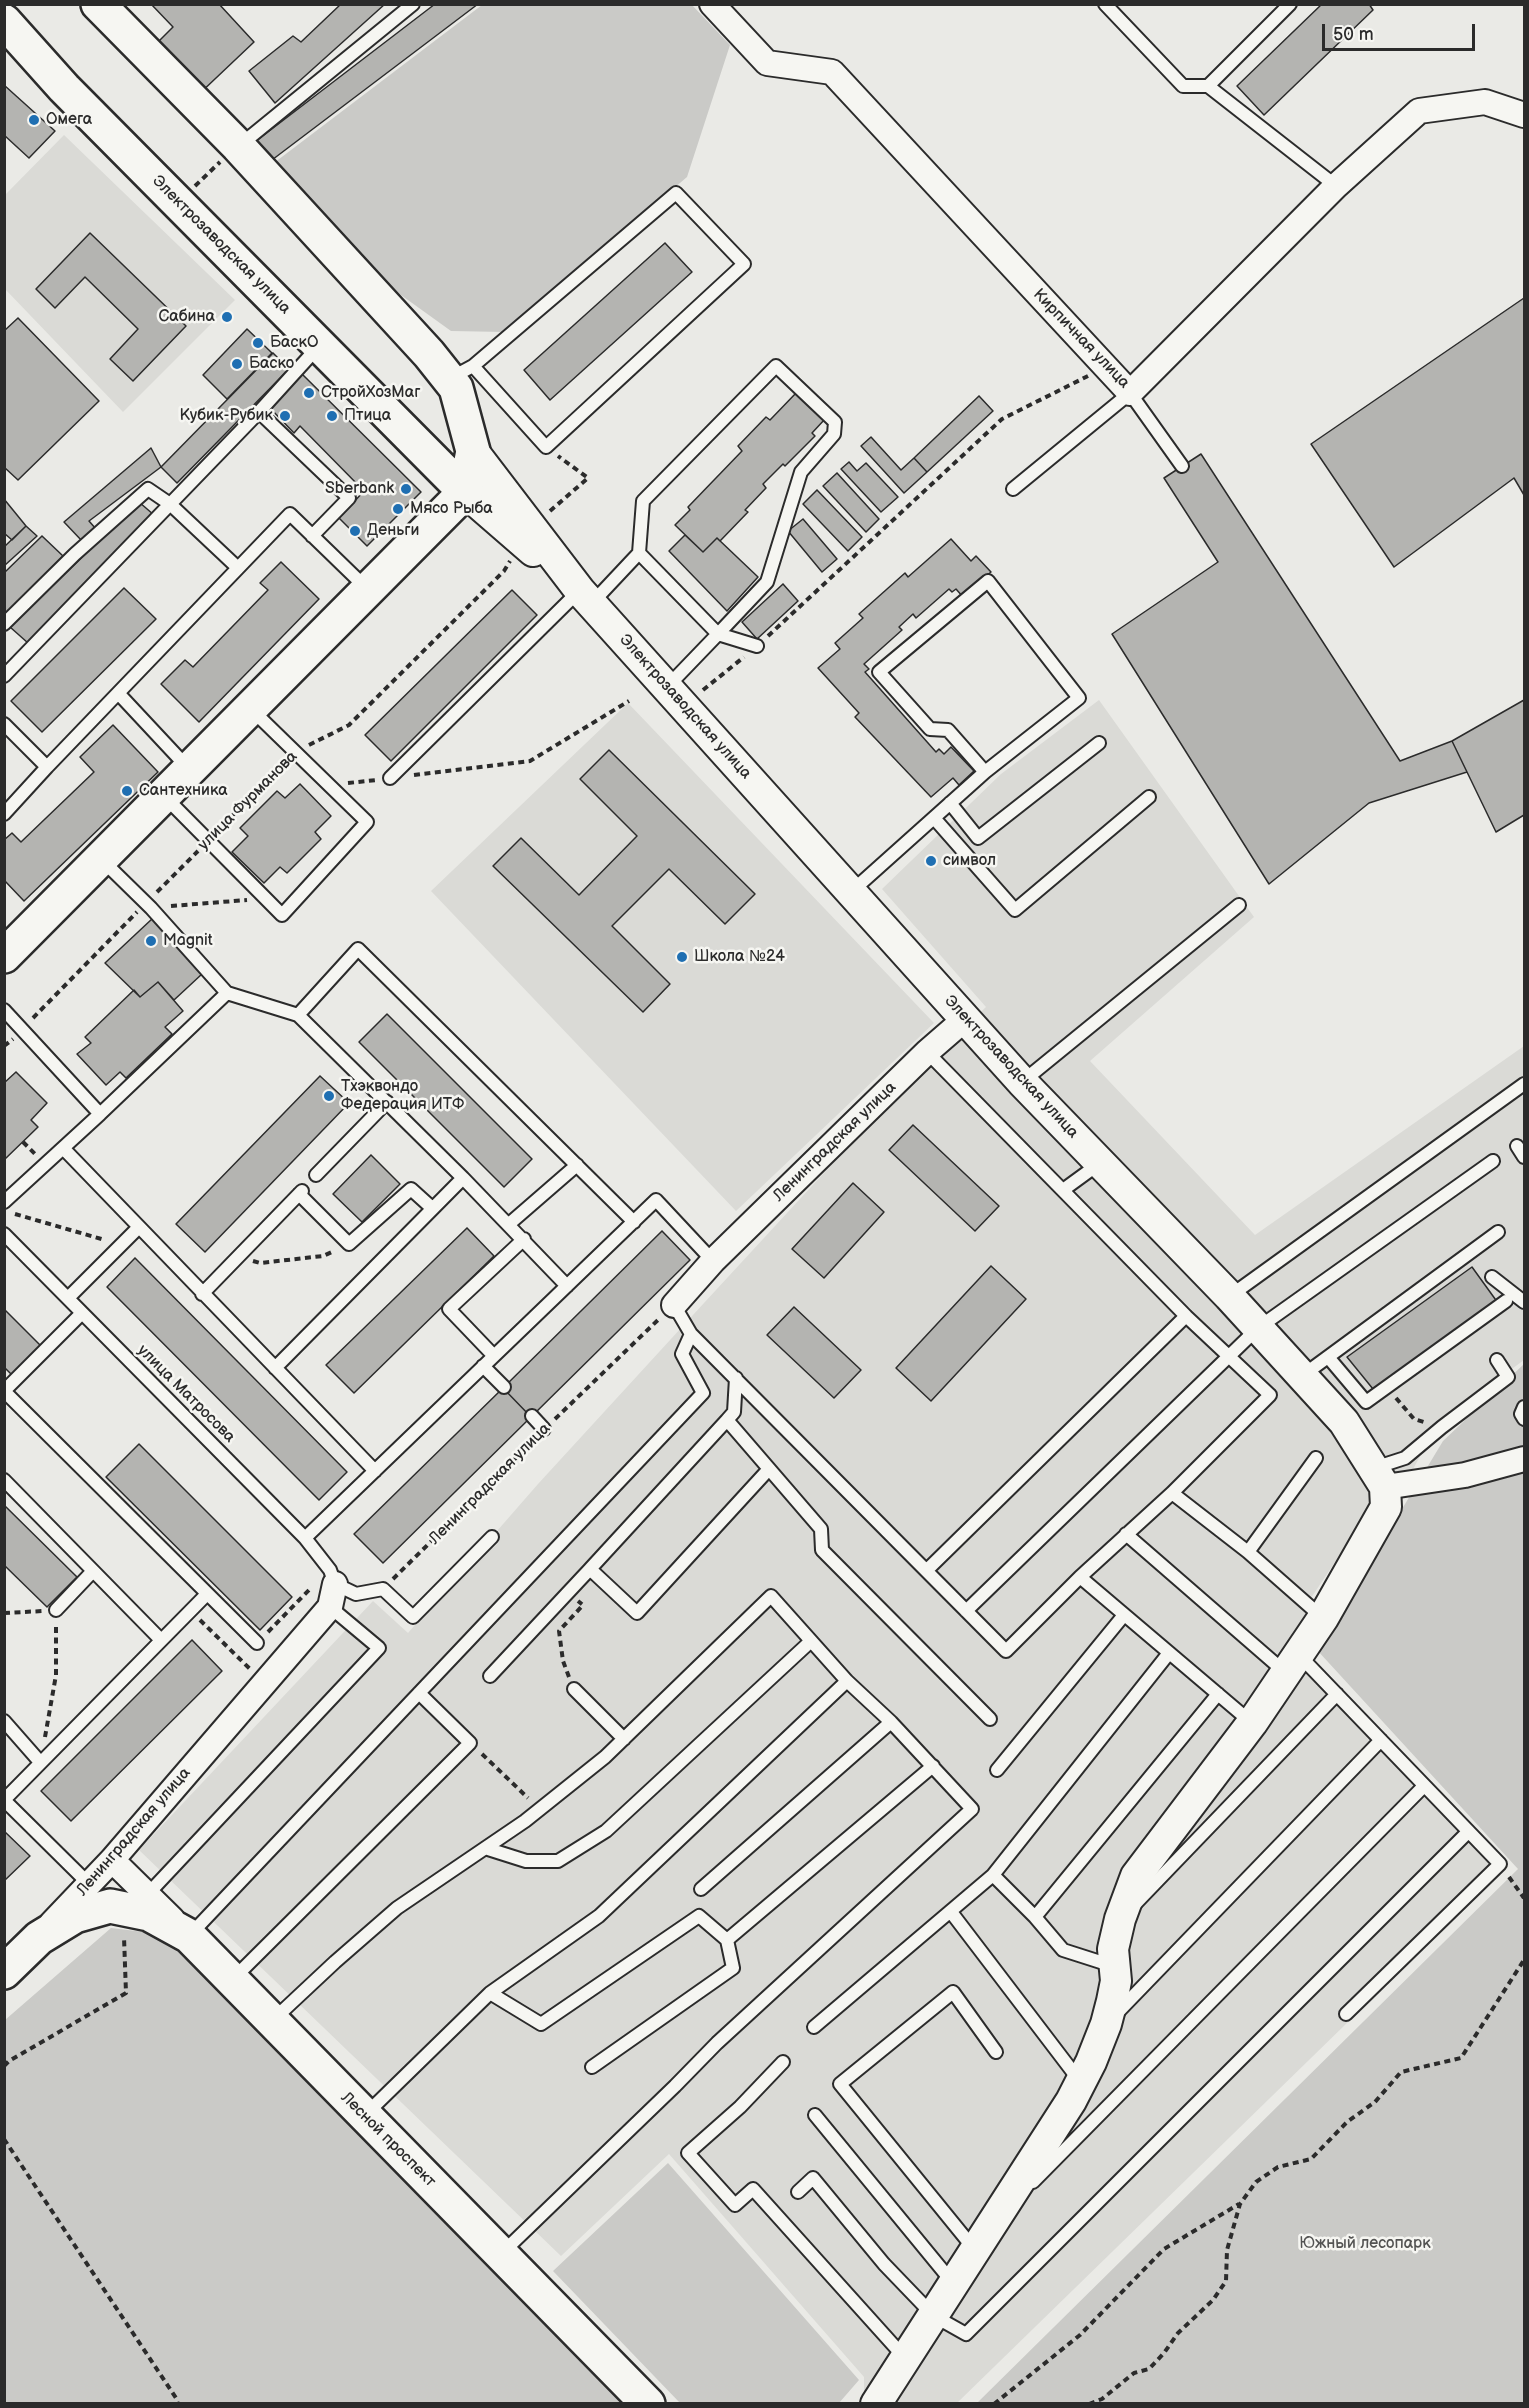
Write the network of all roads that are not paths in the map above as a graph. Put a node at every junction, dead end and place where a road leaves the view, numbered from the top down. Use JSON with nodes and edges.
{"nodes":[{"id":1,"x":98,"y":4,"type":"edge"},
{"id":2,"x":413,"y":4,"type":"edge"},
{"id":3,"x":712,"y":4,"type":"edge"},
{"id":4,"x":1105,"y":4,"type":"edge"},
{"id":5,"x":1290,"y":4,"type":"edge"},
{"id":6,"x":4,"y":21,"type":"edge"},
{"id":7,"x":1208,"y":86,"type":"junction"},
{"id":8,"x":1524,"y":115,"type":"edge"},
{"id":9,"x":250,"y":137,"type":"dead end"},
{"id":10,"x":1336,"y":186,"type":"junction"},
{"id":11,"x":319,"y":345,"type":"junction"},
{"id":12,"x":465,"y":377,"type":"junction"},
{"id":13,"x":1130,"y":393,"type":"junction"},
{"id":14,"x":259,"y":412,"type":"junction"},
{"id":15,"x":472,"y":451,"type":"junction"},
{"id":16,"x":1182,"y":466,"type":"dead end"},
{"id":17,"x":1013,"y":489,"type":"dead end"},
{"id":18,"x":465,"y":492,"type":"junction"},
{"id":19,"x":170,"y":504,"type":"junction"},
{"id":20,"x":526,"y":534,"type":"junction"},
{"id":21,"x":312,"y":536,"type":"junction"},
{"id":22,"x":639,"y":553,"type":"junction"},
{"id":23,"x":238,"y":568,"type":"junction"},
{"id":24,"x":356,"y":578,"type":"dead end"},
{"id":25,"x":585,"y":597,"type":"junction"},
{"id":26,"x":4,"y":624,"type":"edge"},
{"id":27,"x":718,"y":634,"type":"junction"},
{"id":28,"x":757,"y":646,"type":"dead end"},
{"id":29,"x":4,"y":676,"type":"edge"},
{"id":30,"x":667,"y":687,"type":"junction"},
{"id":31,"x":118,"y":693,"type":"junction"},
{"id":32,"x":250,"y":708,"type":"junction"},
{"id":33,"x":4,"y":724,"type":"edge"},
{"id":34,"x":1099,"y":743,"type":"dead end"},
{"id":35,"x":46,"y":767,"type":"junction"},
{"id":36,"x":190,"y":770,"type":"junction"},
{"id":37,"x":985,"y":772,"type":"junction"},
{"id":38,"x":390,"y":778,"type":"road end"},
{"id":39,"x":164,"y":795,"type":"junction"},
{"id":40,"x":1149,"y":797,"type":"dead end"},
{"id":41,"x":950,"y":803,"type":"junction"},
{"id":42,"x":4,"y":814,"type":"edge"},
{"id":43,"x":934,"y":818,"type":"junction"},
{"id":44,"x":101,"y":859,"type":"junction"},
{"id":45,"x":851,"y":892,"type":"junction"},
{"id":46,"x":1239,"y":904,"type":"dead end"},
{"id":47,"x":10,"y":943,"type":"edge"},
{"id":48,"x":227,"y":993,"type":"junction"},
{"id":49,"x":4,"y":1010,"type":"edge"},
{"id":50,"x":298,"y":1016,"type":"junction"},
{"id":51,"x":965,"y":1019,"type":"junction"},
{"id":52,"x":927,"y":1052,"type":"junction"},
{"id":53,"x":1022,"y":1082,"type":"junction"},
{"id":54,"x":1524,"y":1084,"type":"edge"},
{"id":55,"x":387,"y":1102,"type":"junction"},
{"id":56,"x":100,"y":1114,"type":"junction"},
{"id":57,"x":63,"y":1148,"type":"junction"},
{"id":58,"x":1493,"y":1161,"type":"dead end"},
{"id":59,"x":1100,"y":1163,"type":"junction"},
{"id":60,"x":577,"y":1165,"type":"junction"},
{"id":61,"x":316,"y":1175,"type":"dead end"},
{"id":62,"x":463,"y":1178,"type":"junction"},
{"id":63,"x":1063,"y":1190,"type":"junction"},
{"id":64,"x":4,"y":1202,"type":"edge"},
{"id":65,"x":432,"y":1208,"type":"junction"},
{"id":66,"x":634,"y":1222,"type":"junction"},
{"id":67,"x":509,"y":1224,"type":"junction"},
{"id":68,"x":138,"y":1228,"type":"junction"},
{"id":69,"x":1498,"y":1232,"type":"dead end"},
{"id":70,"x":4,"y":1234,"type":"edge"},
{"id":71,"x":524,"y":1239,"type":"junction"},
{"id":72,"x":713,"y":1261,"type":"junction"},
{"id":73,"x":1492,"y":1277,"type":"dead end"},
{"id":74,"x":567,"y":1286,"type":"junction"},
{"id":75,"x":202,"y":1294,"type":"junction"},
{"id":76,"x":1229,"y":1296,"type":"junction"},
{"id":77,"x":68,"y":1298,"type":"junction"},
{"id":78,"x":1506,"y":1301,"type":"dead end"},
{"id":79,"x":1524,"y":1302,"type":"edge"},
{"id":80,"x":674,"y":1305,"type":"joint"},
{"id":81,"x":82,"y":1313,"type":"junction"},
{"id":82,"x":1186,"y":1316,"type":"junction"},
{"id":83,"x":1258,"y":1328,"type":"junction"},
{"id":84,"x":691,"y":1334,"type":"junction"},
{"id":85,"x":494,"y":1356,"type":"junction"},
{"id":86,"x":1228,"y":1357,"type":"junction"},
{"id":87,"x":1328,"y":1357,"type":"junction"},
{"id":88,"x":1497,"y":1360,"type":"dead end"},
{"id":89,"x":483,"y":1366,"type":"junction"},
{"id":90,"x":275,"y":1368,"type":"junction"},
{"id":91,"x":1302,"y":1376,"type":"junction"},
{"id":92,"x":736,"y":1378,"type":"junction"},
{"id":93,"x":504,"y":1387,"type":"dead end"},
{"id":94,"x":4,"y":1391,"type":"edge"},
{"id":95,"x":1524,"y":1407,"type":"edge"},
{"id":96,"x":532,"y":1416,"type":"dead end"},
{"id":97,"x":1524,"y":1419,"type":"edge"},
{"id":98,"x":727,"y":1420,"type":"junction"},
{"id":99,"x":544,"y":1429,"type":"road end"},
{"id":100,"x":1316,"y":1458,"type":"dead end"},
{"id":101,"x":1524,"y":1459,"type":"edge"},
{"id":102,"x":769,"y":1469,"type":"junction"},
{"id":103,"x":375,"y":1471,"type":"junction"},
{"id":104,"x":1380,"y":1477,"type":"junction"},
{"id":105,"x":4,"y":1480,"type":"edge"},
{"id":106,"x":1172,"y":1493,"type":"junction"},
{"id":107,"x":1126,"y":1534,"type":"junction"},
{"id":108,"x":492,"y":1537,"type":"dead end"},
{"id":109,"x":306,"y":1538,"type":"junction"},
{"id":110,"x":1248,"y":1552,"type":"junction"},
{"id":111,"x":590,"y":1569,"type":"junction"},
{"id":112,"x":927,"y":1570,"type":"junction"},
{"id":113,"x":93,"y":1571,"type":"junction"},
{"id":114,"x":332,"y":1577,"type":"junction"},
{"id":115,"x":1080,"y":1577,"type":"junction"},
{"id":116,"x":207,"y":1594,"type":"junction"},
{"id":117,"x":330,"y":1607,"type":"junction"},
{"id":118,"x":56,"y":1610,"type":"road end"},
{"id":119,"x":966,"y":1611,"type":"junction"},
{"id":120,"x":1124,"y":1615,"type":"junction"},
{"id":121,"x":1323,"y":1618,"type":"junction"},
{"id":122,"x":161,"y":1641,"type":"junction"},
{"id":123,"x":811,"y":1641,"type":"junction"},
{"id":124,"x":257,"y":1643,"type":"road end"},
{"id":125,"x":1169,"y":1653,"type":"junction"},
{"id":126,"x":1292,"y":1664,"type":"junction"},
{"id":127,"x":490,"y":1676,"type":"dead end"},
{"id":128,"x":847,"y":1681,"type":"junction"},
{"id":129,"x":574,"y":1689,"type":"road end"},
{"id":130,"x":419,"y":1693,"type":"junction"},
{"id":131,"x":1218,"y":1694,"type":"junction"},
{"id":132,"x":1337,"y":1694,"type":"junction"},
{"id":133,"x":990,"y":1719,"type":"dead end"},
{"id":134,"x":4,"y":1721,"type":"edge"},
{"id":135,"x":891,"y":1722,"type":"junction"},
{"id":136,"x":1252,"y":1723,"type":"junction"},
{"id":137,"x":624,"y":1739,"type":"junction"},
{"id":138,"x":1381,"y":1740,"type":"junction"},
{"id":139,"x":40,"y":1762,"type":"junction"},
{"id":140,"x":933,"y":1766,"type":"junction"},
{"id":141,"x":997,"y":1770,"type":"dead end"},
{"id":142,"x":1424,"y":1786,"type":"junction"},
{"id":143,"x":4,"y":1800,"type":"edge"},
{"id":144,"x":1468,"y":1832,"type":"junction"},
{"id":145,"x":485,"y":1848,"type":"junction"},
{"id":146,"x":112,"y":1860,"type":"junction"},
{"id":147,"x":993,"y":1875,"type":"junction"},
{"id":148,"x":700,"y":1889,"type":"dead end"},
{"id":149,"x":100,"y":1895,"type":"junction"},
{"id":150,"x":147,"y":1895,"type":"junction"},
{"id":151,"x":951,"y":1912,"type":"junction"},
{"id":152,"x":1035,"y":1917,"type":"junction"},
{"id":153,"x":1120,"y":1920,"type":"junction"},
{"id":154,"x":189,"y":1936,"type":"junction"},
{"id":155,"x":728,"y":1940,"type":"junction"},
{"id":156,"x":1114,"y":1967,"type":"junction"},
{"id":157,"x":4,"y":1972,"type":"edge"},
{"id":158,"x":232,"y":1980,"type":"junction"},
{"id":159,"x":490,"y":1993,"type":"junction"},
{"id":160,"x":1346,"y":2014,"type":"dead end"},
{"id":161,"x":273,"y":2021,"type":"junction"},
{"id":162,"x":1106,"y":2024,"type":"junction"},
{"id":163,"x":814,"y":2027,"type":"dead end"},
{"id":164,"x":996,"y":2052,"type":"dead end"},
{"id":165,"x":783,"y":2062,"type":"dead end"},
{"id":166,"x":592,"y":2067,"type":"dead end"},
{"id":167,"x":1081,"y":2082,"type":"junction"},
{"id":168,"x":815,"y":2115,"type":"dead end"},
{"id":169,"x":364,"y":2116,"type":"junction"},
{"id":170,"x":798,"y":2192,"type":"dead end"},
{"id":171,"x":993,"y":2223,"type":"junction"},
{"id":172,"x":975,"y":2250,"type":"junction"},
{"id":173,"x":501,"y":2254,"type":"junction"},
{"id":174,"x":954,"y":2284,"type":"junction"},
{"id":175,"x":934,"y":2316,"type":"junction"},
{"id":176,"x":906,"y":2359,"type":"junction"},
{"id":177,"x":648,"y":2403,"type":"edge"},
{"id":178,"x":876,"y":2403,"type":"edge"}],
"edges":[{"from":1,"to":12,"type":"main road","name":"Электрозаводская улица"},
{"from":2,"to":9,"type":"lane"},
{"from":3,"to":13,"type":"street","name":"Кирпичная улица"},
{"from":4,"to":7,"type":"lane"},
{"from":5,"to":7,"type":"lane"},
{"from":6,"to":11,"type":"main road","name":"Электрозаводская улица"},
{"from":7,"to":10,"type":"lane"},
{"from":8,"to":10,"type":"street","name":"Кирпичная улица"},
{"from":10,"to":13,"type":"street","name":"Кирпичная улица"},
{"from":11,"to":14,"type":"lane"},
{"from":11,"to":18,"type":"main road","name":"Электрозаводская улица"},
{"from":12,"to":12,"type":"lane"},
{"from":12,"to":15,"type":"main road","name":"Электрозаводская улица"},
{"from":13,"to":16,"type":"lane"},
{"from":13,"to":17,"type":"lane"},
{"from":14,"to":19,"type":"lane"},
{"from":14,"to":21,"type":"lane"},
{"from":15,"to":18,"type":"main road","name":"Электрозаводская улица"},
{"from":15,"to":20,"type":"street","name":"Электрозаводская улица"},
{"from":18,"to":20,"type":"street","name":"Электрозаводская улица"},
{"from":18,"to":32,"type":"main road"},
{"from":19,"to":23,"type":"lane"},
{"from":19,"to":26,"type":"lane"},
{"from":19,"to":29,"type":"lane"},
{"from":20,"to":25,"type":"street","name":"Электрозаводская улица"},
{"from":21,"to":23,"type":"lane"},
{"from":21,"to":24,"type":"lane"},
{"from":22,"to":25,"type":"lane"},
{"from":22,"to":27,"type":"lane"},
{"from":22,"to":27,"type":"lane"},
{"from":23,"to":31,"type":"lane"},
{"from":25,"to":30,"type":"street","name":"Электрозаводская улица"},
{"from":25,"to":38,"type":"lane"},
{"from":27,"to":28,"type":"lane"},
{"from":27,"to":30,"type":"lane"},
{"from":30,"to":45,"type":"street","name":"Электрозаводская улица"},
{"from":31,"to":35,"type":"lane"},
{"from":31,"to":36,"type":"lane"},
{"from":32,"to":36,"type":"main road"},
{"from":32,"to":39,"type":"lane"},
{"from":33,"to":35,"type":"lane"},
{"from":34,"to":41,"type":"lane"},
{"from":35,"to":42,"type":"lane"},
{"from":36,"to":39,"type":"main road"},
{"from":37,"to":37,"type":"lane"},
{"from":37,"to":41,"type":"lane"},
{"from":39,"to":44,"type":"main road"},
{"from":40,"to":43,"type":"lane"},
{"from":41,"to":43,"type":"lane"},
{"from":43,"to":45,"type":"lane"},
{"from":44,"to":47,"type":"main road"},
{"from":44,"to":48,"type":"lane"},
{"from":45,"to":51,"type":"street","name":"Электрозаводская улица"},
{"from":46,"to":53,"type":"lane"},
{"from":48,"to":50,"type":"lane"},
{"from":48,"to":56,"type":"lane"},
{"from":49,"to":56,"type":"lane"},
{"from":50,"to":55,"type":"lane"},
{"from":50,"to":60,"type":"lane"},
{"from":51,"to":52,"type":"street","name":"Ленинградская улица"},
{"from":51,"to":53,"type":"street","name":"Электрозаводская улица"},
{"from":52,"to":63,"type":"lane"},
{"from":52,"to":72,"type":"street","name":"Ленинградская улица"},
{"from":53,"to":59,"type":"street","name":"Электрозаводская улица"},
{"from":54,"to":76,"type":"lane"},
{"from":55,"to":61,"type":"lane"},
{"from":55,"to":62,"type":"lane"},
{"from":56,"to":57,"type":"lane"},
{"from":57,"to":64,"type":"lane"},
{"from":57,"to":68,"type":"lane"},
{"from":58,"to":83,"type":"lane"},
{"from":59,"to":63,"type":"lane"},
{"from":59,"to":76,"type":"street","name":"Электрозаводская улица"},
{"from":60,"to":66,"type":"lane"},
{"from":60,"to":67,"type":"lane"},
{"from":62,"to":65,"type":"lane"},
{"from":62,"to":67,"type":"lane"},
{"from":63,"to":82,"type":"lane"},
{"from":65,"to":75,"type":"lane"},
{"from":65,"to":90,"type":"lane"},
{"from":66,"to":72,"type":"lane"},
{"from":66,"to":74,"type":"lane"},
{"from":67,"to":71,"type":"lane"},
{"from":68,"to":75,"type":"lane"},
{"from":68,"to":77,"type":"lane"},
{"from":69,"to":87,"type":"lane"},
{"from":70,"to":77,"type":"lane","name":"улица Матросова"},
{"from":71,"to":74,"type":"lane"},
{"from":71,"to":85,"type":"lane"},
{"from":72,"to":80,"type":"street","name":"Ленинградская улица"},
{"from":73,"to":79,"type":"lane"},
{"from":74,"to":85,"type":"lane"},
{"from":75,"to":90,"type":"lane"},
{"from":76,"to":83,"type":"street","name":"Электрозаводская улица"},
{"from":77,"to":81,"type":"lane","name":"улица Матросова"},
{"from":78,"to":87,"type":"lane"},
{"from":80,"to":84,"type":"lane"},
{"from":81,"to":94,"type":"lane"},
{"from":81,"to":109,"type":"lane","name":"улица Матросова"},
{"from":82,"to":86,"type":"lane"},
{"from":82,"to":112,"type":"lane"},
{"from":83,"to":86,"type":"lane"},
{"from":83,"to":91,"type":"street","name":"Электрозаводская улица"},
{"from":84,"to":92,"type":"lane"},
{"from":84,"to":130,"type":"lane"},
{"from":85,"to":89,"type":"lane"},
{"from":86,"to":106,"type":"lane"},
{"from":86,"to":119,"type":"lane"},
{"from":87,"to":91,"type":"lane"},
{"from":88,"to":104,"type":"lane"},
{"from":89,"to":93,"type":"lane"},
{"from":89,"to":103,"type":"lane"},
{"from":90,"to":103,"type":"lane"},
{"from":91,"to":104,"type":"street","name":"Электрозаводская улица"},
{"from":92,"to":98,"type":"lane"},
{"from":92,"to":112,"type":"lane"},
{"from":94,"to":116,"type":"lane"},
{"from":95,"to":97,"type":"lane"},
{"from":96,"to":99,"type":"lane"},
{"from":98,"to":102,"type":"lane"},
{"from":98,"to":111,"type":"lane"},
{"from":100,"to":110,"type":"lane"},
{"from":101,"to":104,"type":"street"},
{"from":102,"to":111,"type":"lane"},
{"from":102,"to":133,"type":"lane"},
{"from":103,"to":109,"type":"lane"},
{"from":104,"to":121,"type":"street"},
{"from":105,"to":113,"type":"lane"},
{"from":106,"to":107,"type":"lane"},
{"from":106,"to":110,"type":"lane"},
{"from":107,"to":115,"type":"lane"},
{"from":107,"to":126,"type":"lane"},
{"from":108,"to":114,"type":"lane"},
{"from":109,"to":114,"type":"lane","name":"улица Матросова"},
{"from":110,"to":121,"type":"lane"},
{"from":111,"to":127,"type":"lane"},
{"from":112,"to":119,"type":"lane"},
{"from":113,"to":118,"type":"lane"},
{"from":113,"to":122,"type":"lane"},
{"from":114,"to":117,"type":"street","name":"Ленинградская улица"},
{"from":115,"to":119,"type":"lane"},
{"from":115,"to":120,"type":"lane"},
{"from":116,"to":122,"type":"lane"},
{"from":116,"to":124,"type":"lane"},
{"from":117,"to":146,"type":"street","name":"Ленинградская улица"},
{"from":117,"to":150,"type":"lane"},
{"from":120,"to":125,"type":"lane"},
{"from":120,"to":141,"type":"lane"},
{"from":121,"to":126,"type":"street"},
{"from":122,"to":139,"type":"lane"},
{"from":123,"to":128,"type":"lane"},
{"from":123,"to":137,"type":"lane"},
{"from":123,"to":145,"type":"lane"},
{"from":125,"to":131,"type":"lane"},
{"from":125,"to":147,"type":"lane"},
{"from":126,"to":132,"type":"lane"},
{"from":126,"to":136,"type":"street"},
{"from":128,"to":135,"type":"lane"},
{"from":128,"to":159,"type":"lane"},
{"from":129,"to":137,"type":"lane"},
{"from":130,"to":154,"type":"lane"},
{"from":130,"to":158,"type":"lane"},
{"from":131,"to":136,"type":"lane"},
{"from":131,"to":152,"type":"lane"},
{"from":132,"to":138,"type":"lane"},
{"from":132,"to":153,"type":"lane"},
{"from":134,"to":139,"type":"lane"},
{"from":135,"to":140,"type":"lane"},
{"from":135,"to":148,"type":"lane"},
{"from":136,"to":153,"type":"street"},
{"from":137,"to":145,"type":"lane"},
{"from":138,"to":142,"type":"lane"},
{"from":138,"to":162,"type":"lane"},
{"from":139,"to":143,"type":"lane"},
{"from":140,"to":155,"type":"lane"},
{"from":140,"to":173,"type":"lane"},
{"from":142,"to":144,"type":"lane"},
{"from":142,"to":171,"type":"lane"},
{"from":143,"to":149,"type":"lane"},
{"from":144,"to":160,"type":"lane"},
{"from":144,"to":175,"type":"lane"},
{"from":145,"to":161,"type":"lane"},
{"from":146,"to":149,"type":"street","name":"Ленинградская улица"},
{"from":146,"to":150,"type":"street"},
{"from":147,"to":151,"type":"lane"},
{"from":147,"to":152,"type":"lane"},
{"from":149,"to":154,"type":"main road","name":"Лесной проспект"},
{"from":149,"to":157,"type":"main road","name":"Ленинградская улица"},
{"from":150,"to":154,"type":"street"},
{"from":151,"to":163,"type":"lane"},
{"from":151,"to":167,"type":"lane"},
{"from":152,"to":156,"type":"lane"},
{"from":153,"to":156,"type":"street"},
{"from":154,"to":158,"type":"main road","name":"Лесной проспект"},
{"from":155,"to":159,"type":"lane"},
{"from":155,"to":166,"type":"lane"},
{"from":156,"to":162,"type":"street"},
{"from":158,"to":161,"type":"main road","name":"Лесной проспект"},
{"from":159,"to":169,"type":"lane"},
{"from":161,"to":169,"type":"main road","name":"Лесной проспект"},
{"from":162,"to":167,"type":"street"},
{"from":164,"to":172,"type":"lane"},
{"from":165,"to":176,"type":"lane"},
{"from":167,"to":171,"type":"street"},
{"from":168,"to":174,"type":"lane"},
{"from":169,"to":173,"type":"main road","name":"Лесной проспект"},
{"from":170,"to":175,"type":"lane"},
{"from":171,"to":172,"type":"street"},
{"from":172,"to":174,"type":"street"},
{"from":173,"to":177,"type":"main road","name":"Лесной проспект"},
{"from":174,"to":175,"type":"street"},
{"from":175,"to":176,"type":"street"},
{"from":176,"to":178,"type":"street"}]}
